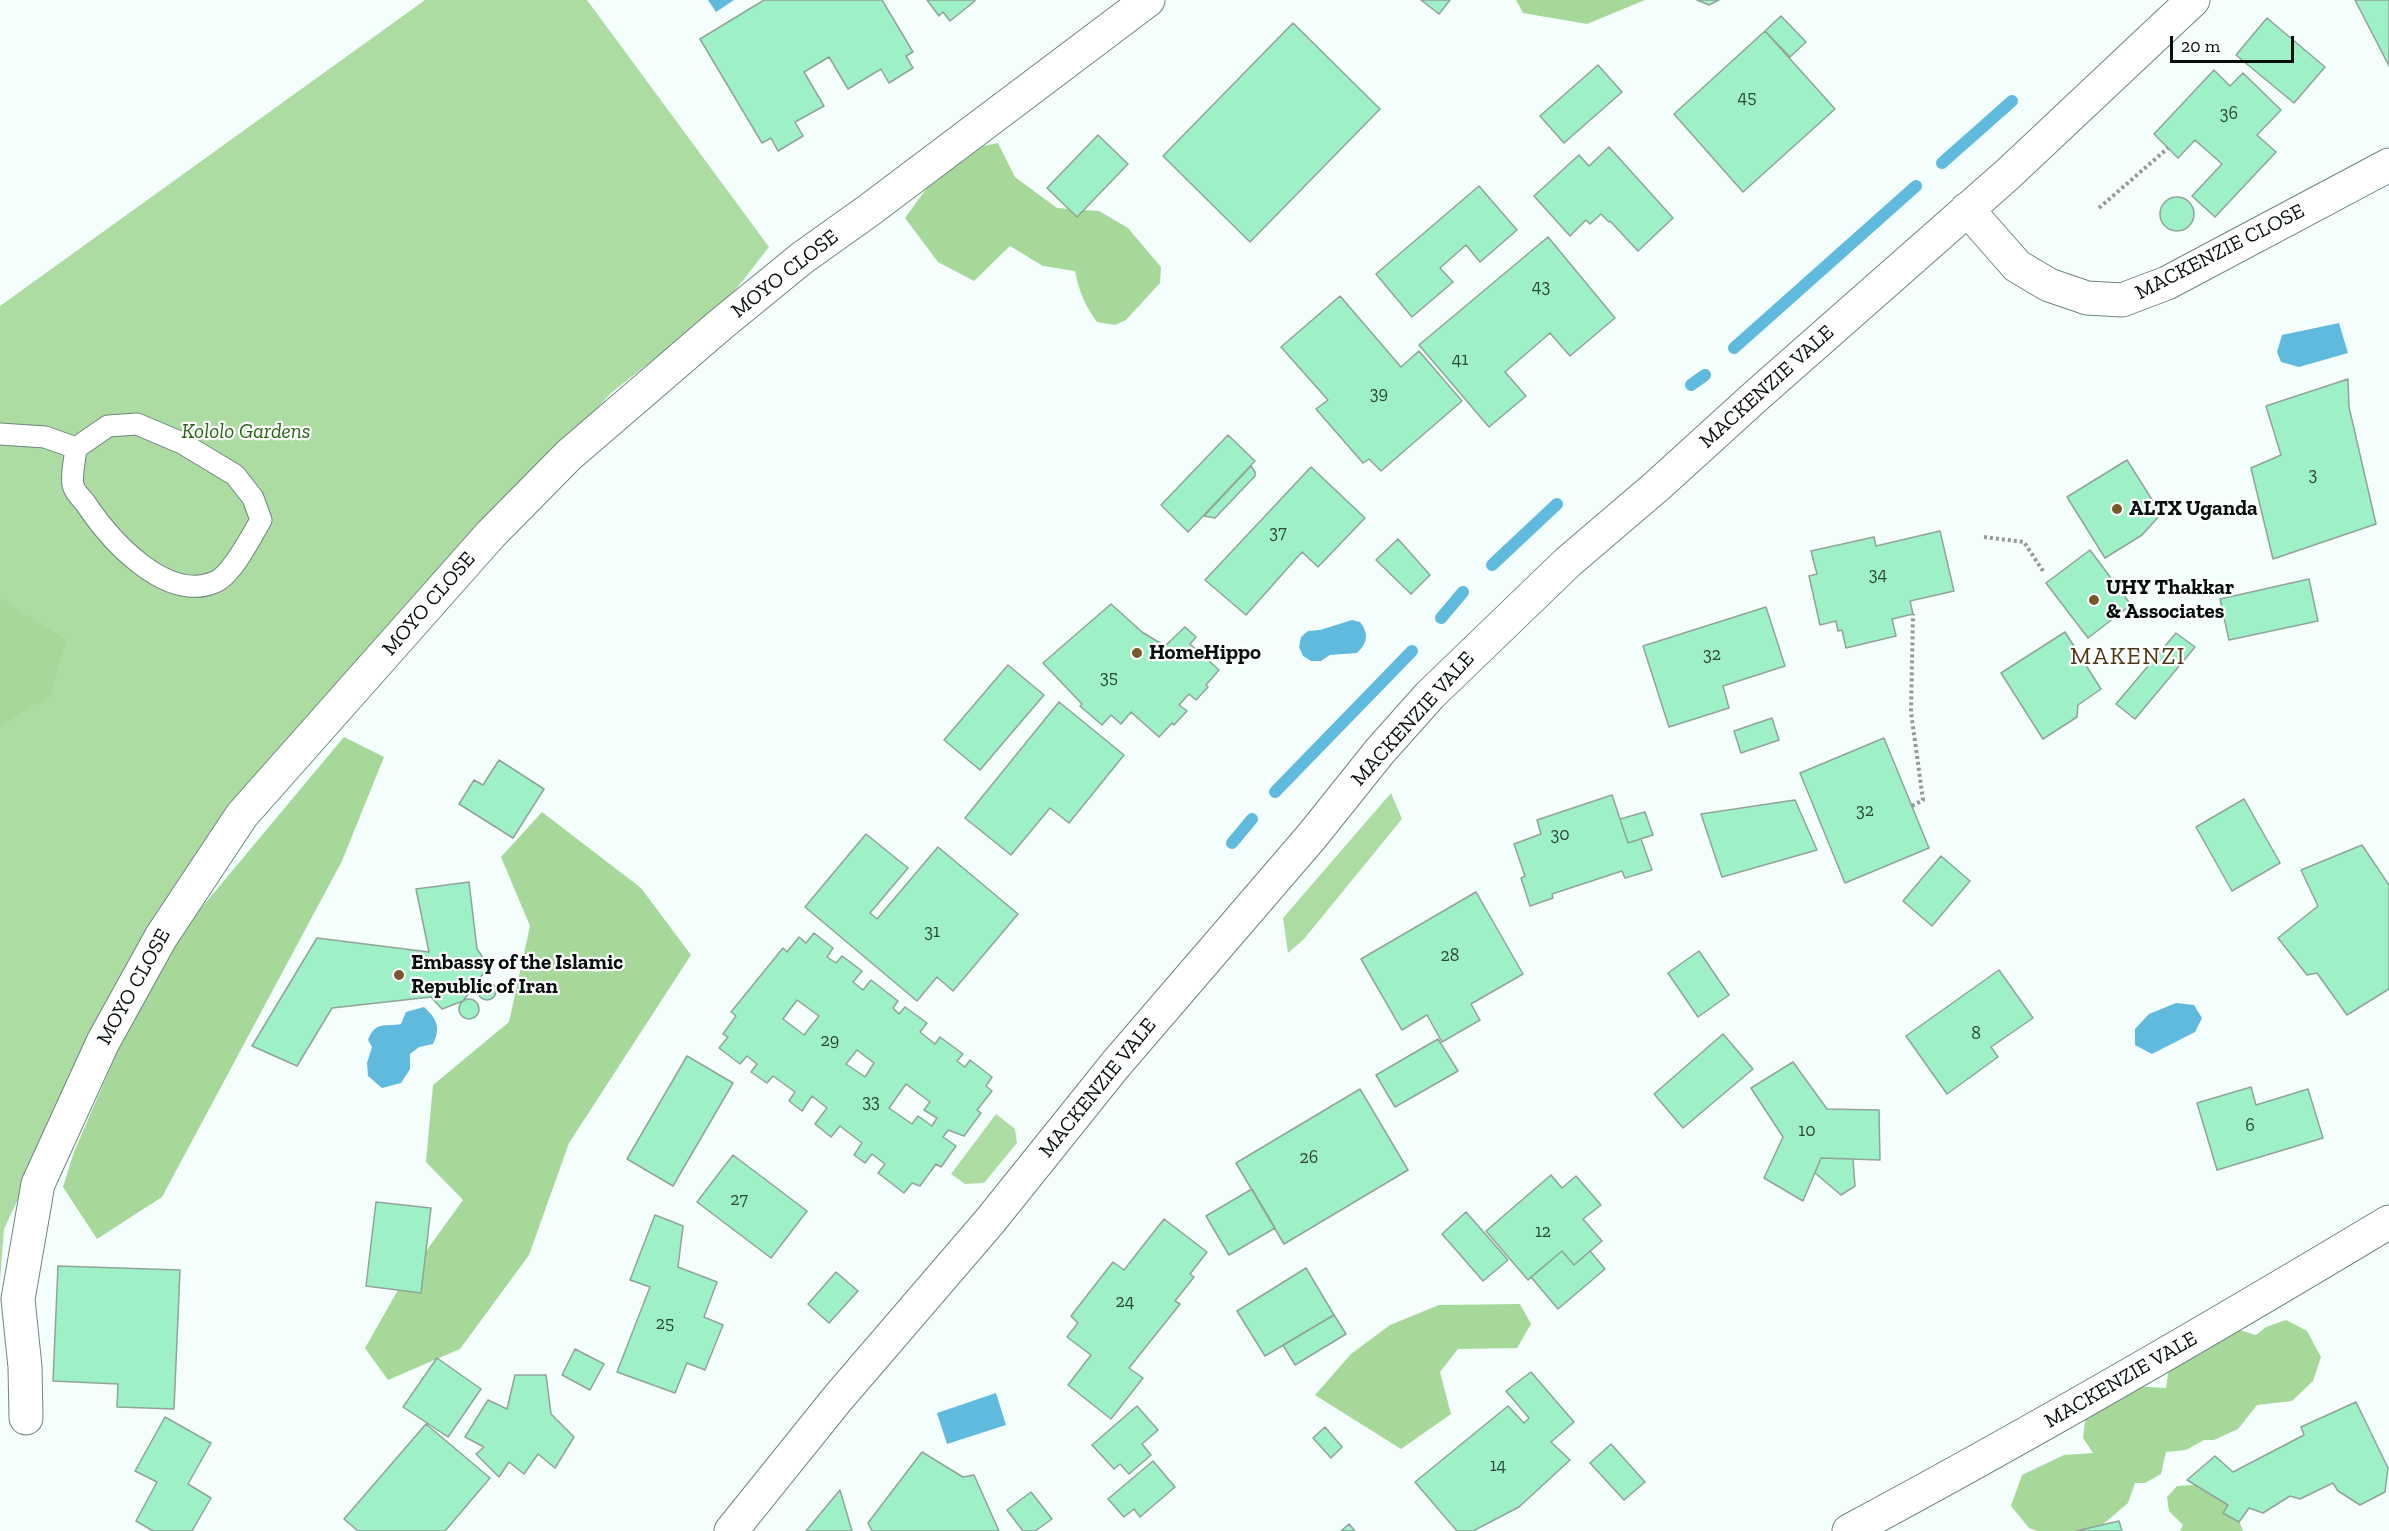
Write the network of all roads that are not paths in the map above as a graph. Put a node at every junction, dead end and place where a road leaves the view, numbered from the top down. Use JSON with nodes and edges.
{"nodes":[{"id":1,"x":1148,"y":0,"type":"edge"},
{"id":2,"x":2193,"y":0,"type":"edge"},
{"id":3,"x":2389,"y":165,"type":"edge"},
{"id":4,"x":1967,"y":208,"type":"junction"},
{"id":5,"x":0,"y":434,"type":"edge"},
{"id":6,"x":76,"y":448,"type":"junction"},
{"id":7,"x":2389,"y":1222,"type":"edge"},
{"id":8,"x":26,"y":1418,"type":"dead end"},
{"id":9,"x":731,"y":1531,"type":"edge"},
{"id":10,"x":1849,"y":1531,"type":"edge"}],
"edges":[{"from":1,"to":8,"type":"street","name":"MOYO CLOSE"},
{"from":2,"to":4,"type":"street","name":"MACKENZIE VALE"},
{"from":3,"to":4,"type":"street","name":"MACKENZIE CLOSE"},
{"from":4,"to":9,"type":"street","name":"MACKENZIE VALE"},
{"from":5,"to":6,"type":"lane"},
{"from":6,"to":6,"type":"lane"},
{"from":7,"to":10,"type":"street","name":"MACKENZIE VALE"}]}
